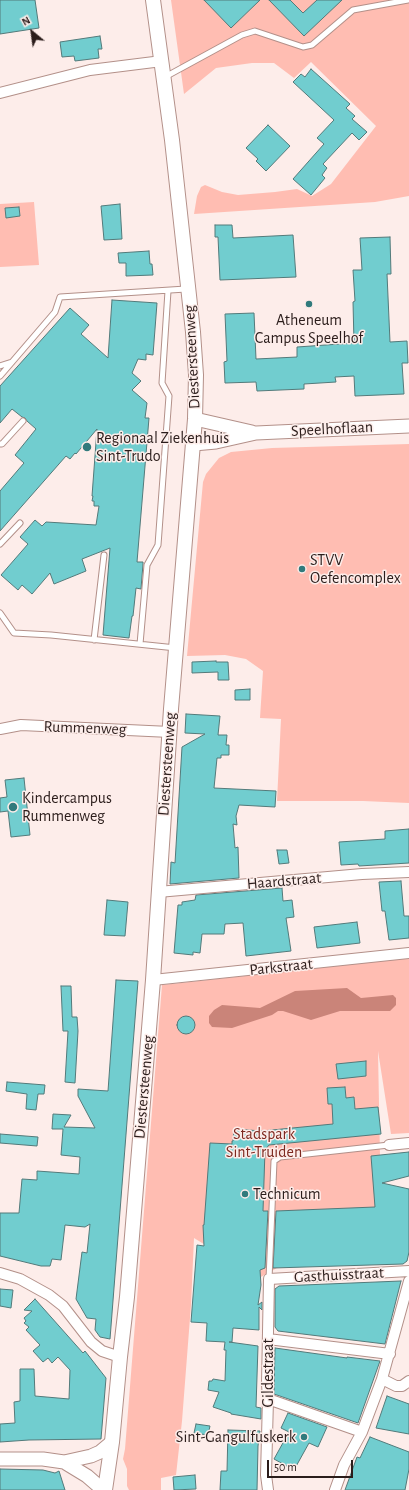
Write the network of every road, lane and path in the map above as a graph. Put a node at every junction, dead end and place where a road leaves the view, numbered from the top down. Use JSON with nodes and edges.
{"nodes":[{"id":1,"x":153,"y":0,"type":"edge"},
{"id":2,"x":408,"y":0,"type":"edge"},
{"id":3,"x":162,"y":61,"type":"junction"},
{"id":4,"x":164,"y":77,"type":"junction"},
{"id":5,"x":0,"y":93,"type":"edge"},
{"id":6,"x":187,"y":289,"type":"junction"},
{"id":7,"x":168,"y":291,"type":"junction"},
{"id":8,"x":13,"y":362,"type":"junction"},
{"id":9,"x":0,"y":366,"type":"edge"},
{"id":10,"x":0,"y":376,"type":"edge"},
{"id":11,"x":195,"y":419,"type":"junction"},
{"id":12,"x":23,"y":421,"type":"dead end"},
{"id":13,"x":409,"y":426,"type":"edge"},
{"id":14,"x":256,"y":433,"type":"junction"},
{"id":15,"x":0,"y":444,"type":"edge"},
{"id":16,"x":194,"y":444,"type":"junction"},
{"id":17,"x":20,"y":523,"type":"dead end"},
{"id":18,"x":0,"y":544,"type":"edge"},
{"id":19,"x":104,"y":555,"type":"dead end"},
{"id":20,"x":0,"y":613,"type":"edge"},
{"id":21,"x":94,"y":640,"type":"junction"},
{"id":22,"x":140,"y":644,"type":"junction"},
{"id":23,"x":177,"y":648,"type":"junction"},
{"id":24,"x":0,"y":729,"type":"edge"},
{"id":25,"x":170,"y":732,"type":"junction"},
{"id":26,"x":409,"y":872,"type":"edge"},
{"id":27,"x":158,"y":892,"type":"junction"},
{"id":28,"x":409,"y":953,"type":"edge"},
{"id":29,"x":153,"y":980,"type":"junction"},
{"id":30,"x":409,"y":1143,"type":"edge"},
{"id":31,"x":389,"y":1145,"type":"joint"},
{"id":32,"x":409,"y":1271,"type":"edge"},
{"id":33,"x":0,"y":1273,"type":"edge"},
{"id":34,"x":269,"y":1279,"type":"junction"},
{"id":35,"x":409,"y":1281,"type":"edge"},
{"id":36,"x":268,"y":1339,"type":"junction"},
{"id":37,"x":390,"y":1354,"type":"junction"},
{"id":38,"x":120,"y":1357,"type":"junction"},
{"id":39,"x":382,"y":1379,"type":"junction"},
{"id":40,"x":409,"y":1381,"type":"edge"},
{"id":41,"x":268,"y":1399,"type":"junction"},
{"id":42,"x":362,"y":1432,"type":"junction"},
{"id":43,"x":112,"y":1442,"type":"junction"},
{"id":44,"x":0,"y":1459,"type":"edge"},
{"id":45,"x":64,"y":1462,"type":"junction"},
{"id":46,"x":104,"y":1490,"type":"edge"},
{"id":47,"x":268,"y":1490,"type":"edge"},
{"id":48,"x":335,"y":1490,"type":"edge"}],
"edges":[{"from":1,"to":3,"type":"main road","name":"Diestersteenweg"},
{"from":2,"to":4,"type":"lane"},
{"from":3,"to":4,"type":"main road","name":"Diestersteenweg"},
{"from":3,"to":5,"type":"street"},
{"from":4,"to":6,"type":"main road","name":"Diestersteenweg"},
{"from":6,"to":7,"type":"lane"},
{"from":6,"to":11,"type":"main road","name":"Diestersteenweg"},
{"from":7,"to":8,"type":"lane"},
{"from":7,"to":22,"type":"lane"},
{"from":8,"to":9,"type":"lane"},
{"from":8,"to":10,"type":"lane"},
{"from":11,"to":14,"type":"street","name":"Speelhoflaan"},
{"from":11,"to":16,"type":"main road","name":"Diestersteenweg"},
{"from":12,"to":15,"type":"lane"},
{"from":13,"to":14,"type":"street","name":"Speelhoflaan"},
{"from":14,"to":16,"type":"street","name":"Speelhoflaan"},
{"from":16,"to":23,"type":"main road","name":"Diestersteenweg"},
{"from":17,"to":18,"type":"lane"},
{"from":19,"to":21,"type":"lane"},
{"from":20,"to":21,"type":"lane"},
{"from":21,"to":22,"type":"lane"},
{"from":22,"to":23,"type":"lane"},
{"from":23,"to":25,"type":"main road","name":"Diestersteenweg"},
{"from":24,"to":25,"type":"street","name":"Rummenweg"},
{"from":25,"to":27,"type":"main road","name":"Diestersteenweg"},
{"from":26,"to":27,"type":"street","name":"Haardstraat"},
{"from":27,"to":29,"type":"main road","name":"Diestersteenweg"},
{"from":28,"to":29,"type":"street","name":"Parkstraat"},
{"from":29,"to":38,"type":"main road","name":"Diestersteenweg"},
{"from":30,"to":31,"type":"street"},
{"from":31,"to":34,"type":"lane"},
{"from":32,"to":34,"type":"street","name":"Gasthuisstraat"},
{"from":33,"to":38,"type":"street"},
{"from":34,"to":36,"type":"street","name":"Gildestraat"},
{"from":35,"to":37,"type":"street"},
{"from":36,"to":37,"type":"street"},
{"from":36,"to":41,"type":"street","name":"Gildestraat"},
{"from":37,"to":39,"type":"street"},
{"from":38,"to":43,"type":"main road","name":"Diestersteenweg"},
{"from":39,"to":40,"type":"street"},
{"from":39,"to":42,"type":"street"},
{"from":41,"to":42,"type":"street"},
{"from":41,"to":47,"type":"street","name":"Gildestraat"},
{"from":42,"to":48,"type":"street"},
{"from":43,"to":45,"type":"street"},
{"from":43,"to":46,"type":"main road","name":"Diestersteenweg"},
{"from":44,"to":45,"type":"street"},
{"from":45,"to":46,"type":"street"}]}
